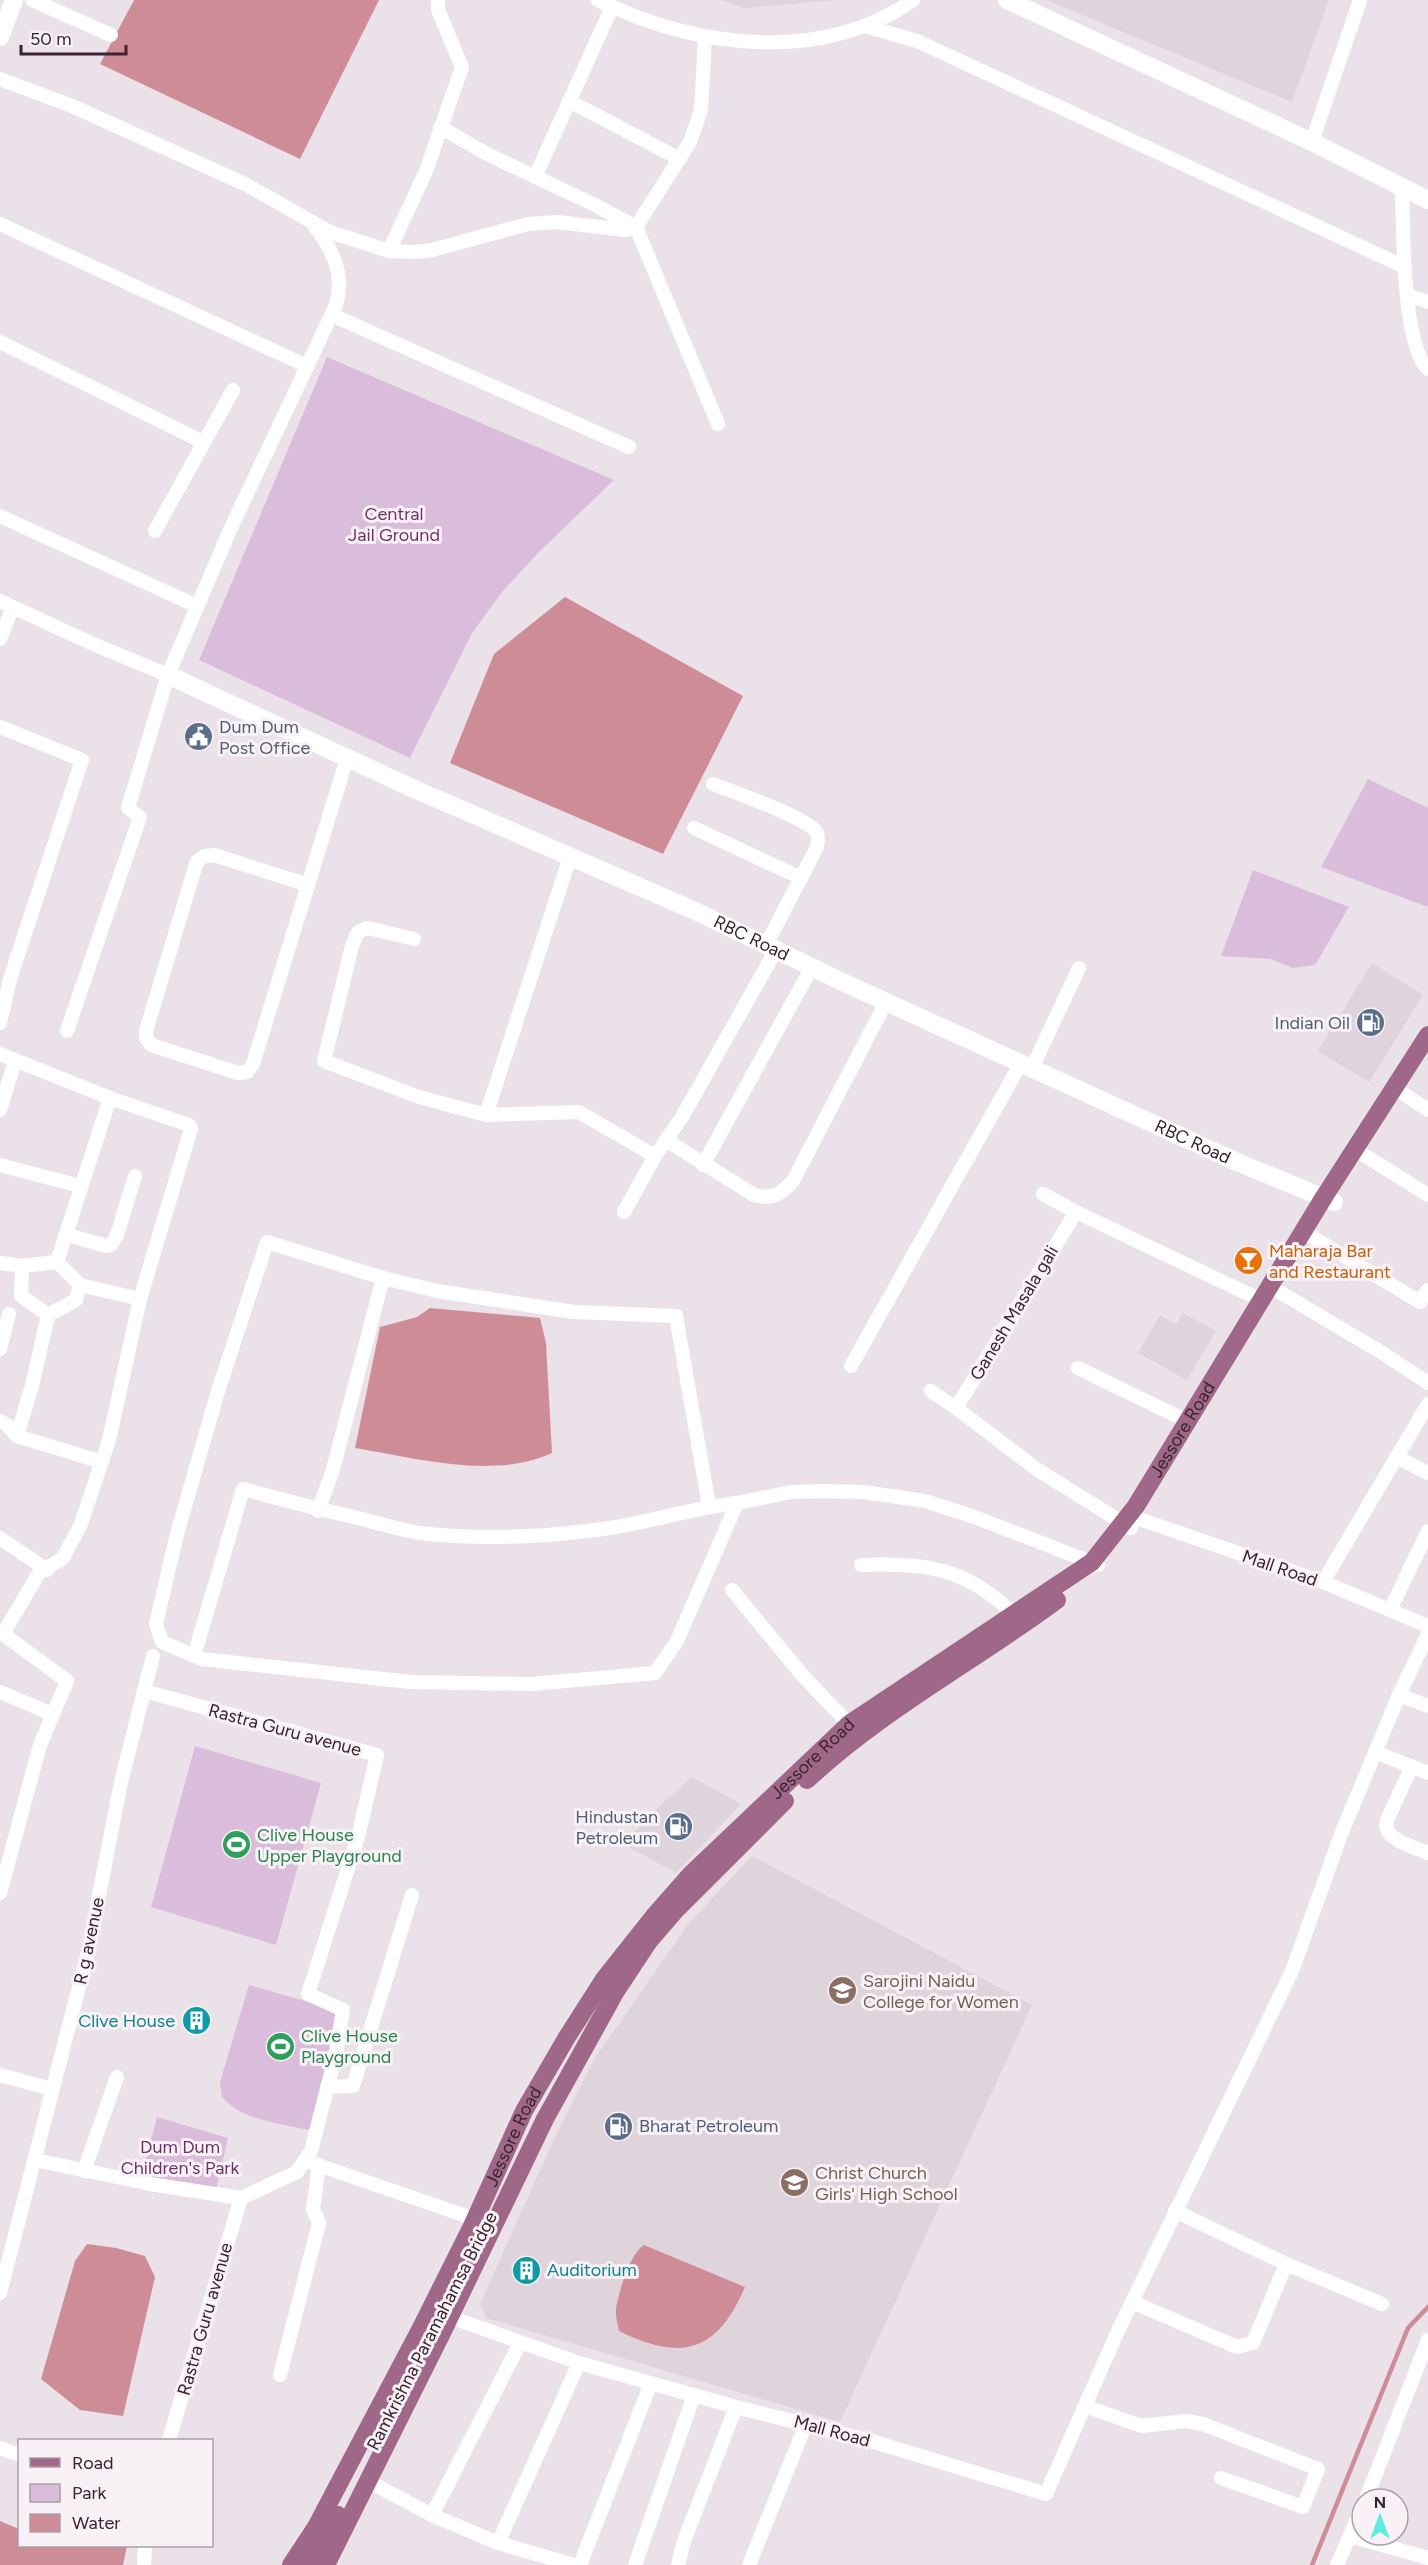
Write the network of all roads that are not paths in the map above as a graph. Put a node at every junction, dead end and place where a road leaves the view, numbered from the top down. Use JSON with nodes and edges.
{"nodes":[{"id":1,"x":14,"y":0,"type":"edge"},
{"id":2,"x":32,"y":0,"type":"edge"},
{"id":3,"x":438,"y":0,"type":"edge"},
{"id":4,"x":598,"y":0,"type":"edge"},
{"id":5,"x":913,"y":0,"type":"edge"},
{"id":6,"x":1007,"y":0,"type":"edge"},
{"id":7,"x":1360,"y":0,"type":"edge"},
{"id":8,"x":612,"y":7,"type":"junction"},
{"id":9,"x":865,"y":26,"type":"junction"},
{"id":10,"x":111,"y":35,"type":"dead end"},
{"id":11,"x":0,"y":37,"type":"edge"},
{"id":12,"x":705,"y":37,"type":"junction"},
{"id":13,"x":0,"y":79,"type":"edge"},
{"id":14,"x":569,"y":101,"type":"junction"},
{"id":15,"x":440,"y":127,"type":"junction"},
{"id":16,"x":1312,"y":142,"type":"junction"},
{"id":17,"x":680,"y":159,"type":"junction"},
{"id":18,"x":535,"y":177,"type":"junction"},
{"id":19,"x":1402,"y":185,"type":"junction"},
{"id":20,"x":1428,"y":200,"type":"edge"},
{"id":21,"x":312,"y":222,"type":"junction"},
{"id":22,"x":0,"y":224,"type":"edge"},
{"id":23,"x":636,"y":227,"type":"junction"},
{"id":24,"x":389,"y":251,"type":"junction"},
{"id":25,"x":1405,"y":267,"type":"junction"},
{"id":26,"x":1408,"y":295,"type":"junction"},
{"id":27,"x":1428,"y":302,"type":"edge"},
{"id":28,"x":332,"y":315,"type":"junction"},
{"id":29,"x":0,"y":342,"type":"edge"},
{"id":30,"x":307,"y":366,"type":"junction"},
{"id":31,"x":1428,"y":369,"type":"edge"},
{"id":32,"x":233,"y":390,"type":"dead end"},
{"id":33,"x":718,"y":423,"type":"dead end"},
{"id":34,"x":203,"y":442,"type":"junction"},
{"id":35,"x":629,"y":447,"type":"dead end"},
{"id":36,"x":0,"y":516,"type":"edge"},
{"id":37,"x":155,"y":531,"type":"dead end"},
{"id":38,"x":6,"y":604,"type":"edge"},
{"id":39,"x":197,"y":606,"type":"junction"},
{"id":40,"x":0,"y":639,"type":"edge"},
{"id":41,"x":168,"y":675,"type":"junction"},
{"id":42,"x":0,"y":727,"type":"edge"},
{"id":43,"x":347,"y":758,"type":"junction"},
{"id":44,"x":713,"y":784,"type":"dead end"},
{"id":45,"x":694,"y":828,"type":"dead end"},
{"id":46,"x":570,"y":857,"type":"junction"},
{"id":47,"x":801,"y":878,"type":"junction"},
{"id":48,"x":308,"y":885,"type":"junction"},
{"id":49,"x":414,"y":939,"type":"dead end"},
{"id":50,"x":771,"y":947,"type":"junction"},
{"id":51,"x":813,"y":967,"type":"junction"},
{"id":52,"x":1079,"y":968,"type":"dead end"},
{"id":53,"x":5,"y":977,"type":"edge"},
{"id":54,"x":886,"y":1002,"type":"junction"},
{"id":55,"x":0,"y":1023,"type":"edge"},
{"id":56,"x":67,"y":1031,"type":"dead end"},
{"id":57,"x":1428,"y":1035,"type":"edge"},
{"id":58,"x":0,"y":1054,"type":"edge"},
{"id":59,"x":1428,"y":1056,"type":"edge"},
{"id":60,"x":15,"y":1061,"type":"junction"},
{"id":61,"x":1026,"y":1066,"type":"junction"},
{"id":62,"x":1404,"y":1094,"type":"junction"},
{"id":63,"x":110,"y":1098,"type":"junction"},
{"id":64,"x":0,"y":1110,"type":"edge"},
{"id":65,"x":1428,"y":1110,"type":"edge"},
{"id":66,"x":486,"y":1116,"type":"junction"},
{"id":67,"x":666,"y":1140,"type":"junction"},
{"id":68,"x":1364,"y":1155,"type":"junction"},
{"id":69,"x":655,"y":1156,"type":"junction"},
{"id":70,"x":0,"y":1165,"type":"edge"},
{"id":71,"x":704,"y":1165,"type":"junction"},
{"id":72,"x":135,"y":1176,"type":"dead end"},
{"id":73,"x":80,"y":1186,"type":"junction"},
{"id":74,"x":1043,"y":1194,"type":"dead end"},
{"id":75,"x":1428,"y":1195,"type":"edge"},
{"id":76,"x":1329,"y":1200,"type":"junction"},
{"id":77,"x":624,"y":1212,"type":"dead end"},
{"id":78,"x":1076,"y":1212,"type":"junction"},
{"id":79,"x":67,"y":1235,"type":"junction"},
{"id":80,"x":1312,"y":1237,"type":"junction"},
{"id":81,"x":57,"y":1262,"type":"junction"},
{"id":82,"x":0,"y":1263,"type":"edge"},
{"id":83,"x":22,"y":1266,"type":"junction"},
{"id":84,"x":383,"y":1278,"type":"junction"},
{"id":85,"x":80,"y":1285,"type":"junction"},
{"id":86,"x":1428,"y":1290,"type":"edge"},
{"id":87,"x":1278,"y":1291,"type":"junction"},
{"id":88,"x":140,"y":1299,"type":"junction"},
{"id":89,"x":1261,"y":1300,"type":"junction"},
{"id":90,"x":9,"y":1314,"type":"dead end"},
{"id":91,"x":48,"y":1315,"type":"junction"},
{"id":92,"x":0,"y":1349,"type":"edge"},
{"id":93,"x":851,"y":1366,"type":"dead end"},
{"id":94,"x":1078,"y":1368,"type":"dead end"},
{"id":95,"x":1428,"y":1383,"type":"edge"},
{"id":96,"x":931,"y":1391,"type":"dead end"},
{"id":97,"x":1428,"y":1404,"type":"edge"},
{"id":98,"x":956,"y":1408,"type":"junction"},
{"id":99,"x":0,"y":1421,"type":"edge"},
{"id":100,"x":1187,"y":1421,"type":"junction"},
{"id":101,"x":17,"y":1436,"type":"junction"},
{"id":102,"x":1396,"y":1457,"type":"junction"},
{"id":103,"x":102,"y":1462,"type":"junction"},
{"id":104,"x":1428,"y":1473,"type":"edge"},
{"id":105,"x":738,"y":1503,"type":"junction"},
{"id":106,"x":709,"y":1506,"type":"junction"},
{"id":107,"x":318,"y":1510,"type":"junction"},
{"id":108,"x":1131,"y":1521,"type":"junction"},
{"id":109,"x":1428,"y":1531,"type":"edge"},
{"id":110,"x":0,"y":1538,"type":"edge"},
{"id":111,"x":1096,"y":1564,"type":"junction"},
{"id":112,"x":861,"y":1565,"type":"dead end"},
{"id":113,"x":46,"y":1570,"type":"junction"},
{"id":114,"x":1323,"y":1582,"type":"junction"},
{"id":115,"x":732,"y":1590,"type":"dead end"},
{"id":116,"x":1390,"y":1610,"type":"junction"},
{"id":117,"x":1014,"y":1615,"type":"junction"},
{"id":118,"x":1428,"y":1626,"type":"edge"},
{"id":119,"x":1,"y":1633,"type":"edge"},
{"id":120,"x":1428,"y":1634,"type":"edge"},
{"id":121,"x":153,"y":1656,"type":"dead end"},
{"id":122,"x":194,"y":1656,"type":"junction"},
{"id":123,"x":144,"y":1691,"type":"junction"},
{"id":124,"x":0,"y":1692,"type":"edge"},
{"id":125,"x":1399,"y":1695,"type":"junction"},
{"id":126,"x":1428,"y":1706,"type":"edge"},
{"id":127,"x":52,"y":1714,"type":"junction"},
{"id":128,"x":849,"y":1724,"type":"junction"},
{"id":129,"x":1375,"y":1752,"type":"junction"},
{"id":130,"x":1412,"y":1766,"type":"junction"},
{"id":131,"x":1428,"y":1773,"type":"edge"},
{"id":132,"x":1428,"y":1853,"type":"edge"},
{"id":133,"x":0,"y":1893,"type":"edge"},
{"id":134,"x":412,"y":1895,"type":"dead end"},
{"id":135,"x":659,"y":1919,"type":"junction"},
{"id":136,"x":633,"y":1953,"type":"junction"},
{"id":137,"x":0,"y":2075,"type":"edge"},
{"id":138,"x":117,"y":2077,"type":"dead end"},
{"id":139,"x":327,"y":2087,"type":"junction"},
{"id":140,"x":52,"y":2089,"type":"junction"},
{"id":141,"x":35,"y":2160,"type":"junction"},
{"id":142,"x":305,"y":2160,"type":"junction"},
{"id":143,"x":320,"y":2165,"type":"junction"},
{"id":144,"x":84,"y":2170,"type":"junction"},
{"id":145,"x":241,"y":2198,"type":"junction"},
{"id":146,"x":1175,"y":2211,"type":"junction"},
{"id":147,"x":475,"y":2219,"type":"junction"},
{"id":148,"x":1286,"y":2264,"type":"junction"},
{"id":149,"x":0,"y":2293,"type":"edge"},
{"id":150,"x":1132,"y":2302,"type":"junction"},
{"id":151,"x":1382,"y":2304,"type":"dead end"},
{"id":152,"x":450,"y":2317,"type":"junction"},
{"id":153,"x":1428,"y":2340,"type":"edge"},
{"id":154,"x":520,"y":2343,"type":"junction"},
{"id":155,"x":579,"y":2363,"type":"junction"},
{"id":156,"x":280,"y":2375,"type":"dead end"},
{"id":157,"x":651,"y":2383,"type":"junction"},
{"id":158,"x":694,"y":2395,"type":"junction"},
{"id":159,"x":1085,"y":2406,"type":"junction"},
{"id":160,"x":736,"y":2407,"type":"junction"},
{"id":161,"x":806,"y":2424,"type":"junction"},
{"id":162,"x":169,"y":2439,"type":"edge"},
{"id":163,"x":0,"y":2448,"type":"edge"},
{"id":164,"x":18,"y":2455,"type":"edge"},
{"id":165,"x":1221,"y":2478,"type":"dead end"},
{"id":166,"x":368,"y":2481,"type":"junction"},
{"id":167,"x":1371,"y":2487,"type":"edge"},
{"id":168,"x":432,"y":2515,"type":"junction"},
{"id":169,"x":1350,"y":2536,"type":"edge"},
{"id":170,"x":498,"y":2543,"type":"junction"},
{"id":171,"x":145,"y":2547,"type":"edge"},
{"id":172,"x":1389,"y":2547,"type":"edge"},
{"id":173,"x":1428,"y":2558,"type":"edge"},
{"id":174,"x":144,"y":2565,"type":"edge"},
{"id":175,"x":291,"y":2565,"type":"edge"},
{"id":176,"x":308,"y":2565,"type":"edge"},
{"id":177,"x":326,"y":2565,"type":"edge"},
{"id":178,"x":574,"y":2565,"type":"edge"},
{"id":179,"x":580,"y":2565,"type":"edge"},
{"id":180,"x":636,"y":2565,"type":"edge"},
{"id":181,"x":678,"y":2565,"type":"edge"},
{"id":182,"x":749,"y":2565,"type":"edge"},
{"id":183,"x":1337,"y":2565,"type":"edge"}],
"edges":[{"from":1,"to":11,"type":"street"},
{"from":2,"to":10,"type":"street"},
{"from":3,"to":15,"type":"street"},
{"from":4,"to":8,"type":"street"},
{"from":5,"to":9,"type":"street"},
{"from":6,"to":16,"type":"street"},
{"from":7,"to":16,"type":"street"},
{"from":8,"to":12,"type":"street"},
{"from":8,"to":14,"type":"street"},
{"from":9,"to":12,"type":"street"},
{"from":9,"to":25,"type":"street"},
{"from":12,"to":17,"type":"street"},
{"from":13,"to":21,"type":"street"},
{"from":14,"to":17,"type":"street"},
{"from":14,"to":18,"type":"street"},
{"from":15,"to":18,"type":"street"},
{"from":15,"to":24,"type":"street"},
{"from":16,"to":19,"type":"street"},
{"from":17,"to":23,"type":"street"},
{"from":18,"to":23,"type":"street"},
{"from":19,"to":20,"type":"street"},
{"from":19,"to":25,"type":"street"},
{"from":21,"to":24,"type":"street"},
{"from":21,"to":28,"type":"street"},
{"from":22,"to":30,"type":"street"},
{"from":23,"to":24,"type":"street"},
{"from":23,"to":33,"type":"street"},
{"from":25,"to":26,"type":"street"},
{"from":26,"to":27,"type":"street"},
{"from":26,"to":31,"type":"street"},
{"from":28,"to":30,"type":"street"},
{"from":28,"to":35,"type":"street"},
{"from":29,"to":34,"type":"street"},
{"from":30,"to":39,"type":"street"},
{"from":32,"to":34,"type":"street"},
{"from":34,"to":37,"type":"street"},
{"from":36,"to":39,"type":"street"},
{"from":38,"to":40,"type":"street"},
{"from":38,"to":41,"type":"street"},
{"from":39,"to":41,"type":"street"},
{"from":41,"to":43,"type":"street","name":"RBC Road"},
{"from":41,"to":56,"type":"street"},
{"from":42,"to":53,"type":"street"},
{"from":43,"to":46,"type":"street","name":"RBC Road"},
{"from":43,"to":48,"type":"street"},
{"from":44,"to":47,"type":"street"},
{"from":45,"to":47,"type":"street"},
{"from":46,"to":50,"type":"street","name":"RBC Road"},
{"from":46,"to":66,"type":"street"},
{"from":47,"to":50,"type":"street"},
{"from":48,"to":48,"type":"street"},
{"from":49,"to":66,"type":"street"},
{"from":50,"to":51,"type":"street","name":"RBC Road"},
{"from":50,"to":67,"type":"street"},
{"from":51,"to":54,"type":"street","name":"RBC Road"},
{"from":51,"to":71,"type":"street"},
{"from":52,"to":61,"type":"street"},
{"from":53,"to":55,"type":"street"},
{"from":54,"to":61,"type":"street","name":"RBC Road"},
{"from":54,"to":71,"type":"street"},
{"from":57,"to":76,"type":"main road","name":"Jessore Road"},
{"from":58,"to":60,"type":"street"},
{"from":59,"to":62,"type":"main road","name":"Jessore Road"},
{"from":60,"to":63,"type":"street"},
{"from":60,"to":64,"type":"street"},
{"from":61,"to":76,"type":"street","name":"RBC Road"},
{"from":61,"to":93,"type":"street"},
{"from":62,"to":65,"type":"street"},
{"from":62,"to":68,"type":"main road","name":"Jessore Road"},
{"from":63,"to":73,"type":"street"},
{"from":63,"to":88,"type":"street"},
{"from":66,"to":69,"type":"street"},
{"from":67,"to":69,"type":"street"},
{"from":67,"to":71,"type":"street"},
{"from":68,"to":75,"type":"street"},
{"from":68,"to":76,"type":"main road","name":"Jessore Road"},
{"from":69,"to":77,"type":"street"},
{"from":70,"to":73,"type":"street"},
{"from":72,"to":79,"type":"street"},
{"from":73,"to":79,"type":"street"},
{"from":74,"to":78,"type":"street"},
{"from":76,"to":80,"type":"main road","name":"Jessore Road"},
{"from":76,"to":89,"type":"main road","name":"Jessore Road"},
{"from":78,"to":89,"type":"street"},
{"from":78,"to":98,"type":"street","name":"Ganesh Masala gali"},
{"from":79,"to":81,"type":"street"},
{"from":80,"to":86,"type":"street"},
{"from":80,"to":87,"type":"main road","name":"Jessore Road"},
{"from":81,"to":83,"type":"street"},
{"from":81,"to":85,"type":"street"},
{"from":82,"to":83,"type":"street"},
{"from":83,"to":91,"type":"street"},
{"from":84,"to":106,"type":"street"},
{"from":84,"to":107,"type":"street"},
{"from":84,"to":122,"type":"street"},
{"from":85,"to":88,"type":"street"},
{"from":85,"to":91,"type":"street"},
{"from":87,"to":95,"type":"street"},
{"from":87,"to":108,"type":"main road","name":"Jessore Road"},
{"from":88,"to":103,"type":"street"},
{"from":89,"to":100,"type":"main road","name":"Jessore Road"},
{"from":90,"to":92,"type":"street"},
{"from":91,"to":101,"type":"street"},
{"from":94,"to":100,"type":"street"},
{"from":96,"to":98,"type":"street"},
{"from":97,"to":102,"type":"street"},
{"from":98,"to":108,"type":"street"},
{"from":99,"to":101,"type":"street"},
{"from":100,"to":108,"type":"main road","name":"Jessore Road"},
{"from":101,"to":103,"type":"street"},
{"from":102,"to":104,"type":"street"},
{"from":102,"to":114,"type":"street"},
{"from":103,"to":113,"type":"street"},
{"from":105,"to":106,"type":"street"},
{"from":105,"to":111,"type":"street"},
{"from":105,"to":122,"type":"street"},
{"from":106,"to":107,"type":"street"},
{"from":107,"to":122,"type":"street"},
{"from":108,"to":111,"type":"main road","name":"Jessore Road"},
{"from":108,"to":114,"type":"street","name":"Mall Road"},
{"from":109,"to":116,"type":"street"},
{"from":110,"to":113,"type":"street"},
{"from":111,"to":117,"type":"main road","name":"Jessore Road"},
{"from":111,"to":135,"type":"main road","name":"Jessore Road"},
{"from":112,"to":117,"type":"street"},
{"from":113,"to":119,"type":"street"},
{"from":114,"to":116,"type":"street","name":"Mall Road"},
{"from":115,"to":128,"type":"street"},
{"from":116,"to":118,"type":"street","name":"Mall Road"},
{"from":117,"to":128,"type":"main road","name":"Jessore Road"},
{"from":119,"to":127,"type":"street"},
{"from":120,"to":125,"type":"street","name":"Mall Road"},
{"from":121,"to":123,"type":"street","name":"R g avenue"},
{"from":123,"to":139,"type":"street","name":"Rastra Guru avenue"},
{"from":123,"to":140,"type":"street","name":"R g avenue"},
{"from":124,"to":127,"type":"street"},
{"from":125,"to":126,"type":"street"},
{"from":125,"to":129,"type":"street","name":"Mall Road"},
{"from":127,"to":133,"type":"street"},
{"from":128,"to":135,"type":"main road","name":"Jessore Road"},
{"from":129,"to":130,"type":"street"},
{"from":129,"to":146,"type":"street","name":"Mall Road"},
{"from":130,"to":131,"type":"street"},
{"from":130,"to":132,"type":"street"},
{"from":134,"to":139,"type":"street"},
{"from":135,"to":136,"type":"main road","name":"Jessore Road"},
{"from":136,"to":147,"type":"main road","name":"Jessore Road"},
{"from":136,"to":152,"type":"main road","name":"Jessore Road"},
{"from":136,"to":176,"type":"main road","name":"Ramkrishna Paramahamsa Bridge"},
{"from":137,"to":140,"type":"street"},
{"from":138,"to":144,"type":"street"},
{"from":139,"to":142,"type":"street","name":"Rastra Guru avenue"},
{"from":140,"to":141,"type":"street","name":"R g avenue"},
{"from":141,"to":144,"type":"street"},
{"from":141,"to":149,"type":"street","name":"R g avenue"},
{"from":142,"to":143,"type":"street"},
{"from":142,"to":145,"type":"street","name":"Rastra Guru avenue"},
{"from":143,"to":147,"type":"street"},
{"from":143,"to":156,"type":"street"},
{"from":144,"to":145,"type":"street"},
{"from":145,"to":162,"type":"street","name":"Rastra Guru avenue"},
{"from":146,"to":148,"type":"street"},
{"from":146,"to":150,"type":"street","name":"Mall Road"},
{"from":147,"to":175,"type":"main road","name":"Jessore Road"},
{"from":148,"to":150,"type":"street"},
{"from":148,"to":151,"type":"street"},
{"from":150,"to":159,"type":"street","name":"Mall Road"},
{"from":152,"to":154,"type":"street","name":"Mall Road"},
{"from":152,"to":166,"type":"main road","name":"Jessore Road"},
{"from":153,"to":167,"type":"street"},
{"from":154,"to":155,"type":"street","name":"Mall Road"},
{"from":154,"to":168,"type":"street"},
{"from":155,"to":157,"type":"street","name":"Mall Road"},
{"from":155,"to":170,"type":"street"},
{"from":157,"to":158,"type":"street","name":"Mall Road"},
{"from":157,"to":179,"type":"street"},
{"from":158,"to":160,"type":"street","name":"Mall Road"},
{"from":158,"to":180,"type":"street"},
{"from":159,"to":161,"type":"street","name":"Mall Road"},
{"from":159,"to":165,"type":"street"},
{"from":160,"to":161,"type":"street","name":"Mall Road"},
{"from":160,"to":181,"type":"street"},
{"from":161,"to":182,"type":"street"},
{"from":163,"to":164,"type":"street"},
{"from":166,"to":168,"type":"street"},
{"from":166,"to":177,"type":"main road","name":"Jessore Road"},
{"from":168,"to":170,"type":"street"},
{"from":169,"to":183,"type":"street"},
{"from":170,"to":178,"type":"street"},
{"from":171,"to":174,"type":"street"},
{"from":172,"to":173,"type":"street"}]}
